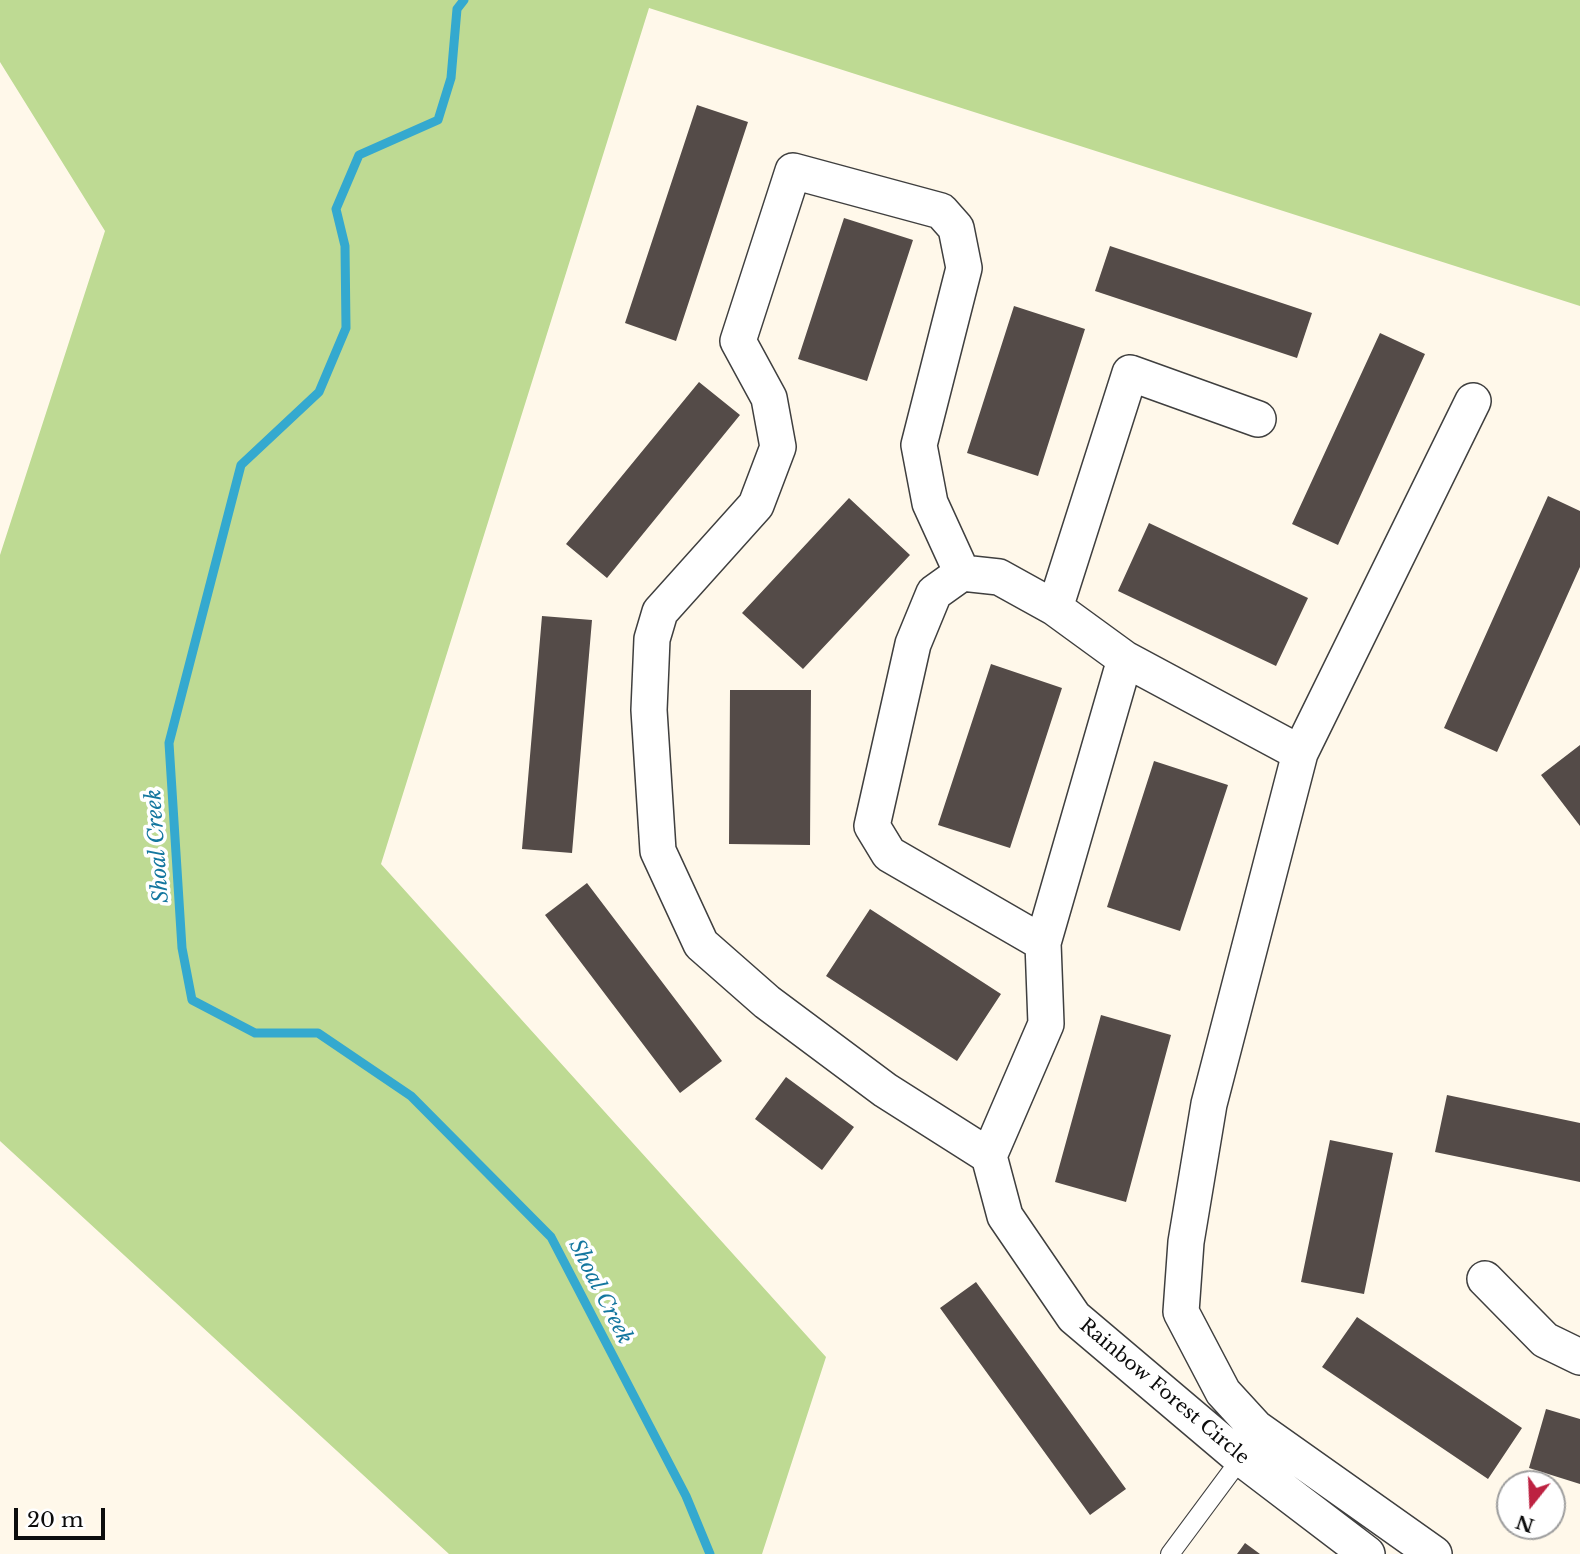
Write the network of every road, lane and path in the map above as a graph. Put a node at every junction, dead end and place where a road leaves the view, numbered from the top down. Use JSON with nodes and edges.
{"nodes":[{"id":1,"x":1473,"y":401,"type":"dead end"},
{"id":2,"x":1258,"y":419,"type":"dead end"},
{"id":3,"x":962,"y":573,"type":"junction"},
{"id":4,"x":1055,"y":608,"type":"junction"},
{"id":5,"x":1125,"y":659,"type":"junction"},
{"id":6,"x":1300,"y":753,"type":"junction"},
{"id":7,"x":1043,"y":943,"type":"junction"},
{"id":8,"x":989,"y":1156,"type":"junction"},
{"id":9,"x":1485,"y":1279,"type":"dead end"},
{"id":10,"x":1580,"y":1357,"type":"edge"},
{"id":11,"x":1250,"y":1445,"type":"junction"},
{"id":12,"x":1170,"y":1554,"type":"edge"},
{"id":13,"x":1367,"y":1554,"type":"edge"},
{"id":14,"x":1434,"y":1554,"type":"edge"}],
"edges":[{"from":1,"to":6,"type":"street"},
{"from":2,"to":4,"type":"street"},
{"from":3,"to":4,"type":"street"},
{"from":3,"to":7,"type":"street"},
{"from":3,"to":8,"type":"street"},
{"from":4,"to":5,"type":"street"},
{"from":5,"to":6,"type":"street"},
{"from":5,"to":7,"type":"street"},
{"from":6,"to":11,"type":"street"},
{"from":7,"to":8,"type":"street"},
{"from":8,"to":11,"type":"street","name":"Rainbow Forest Circle"},
{"from":9,"to":10,"type":"street"},
{"from":11,"to":12,"type":"lane"},
{"from":11,"to":13,"type":"street","name":"Rainbow Forest Circle"},
{"from":11,"to":14,"type":"street"}]}
